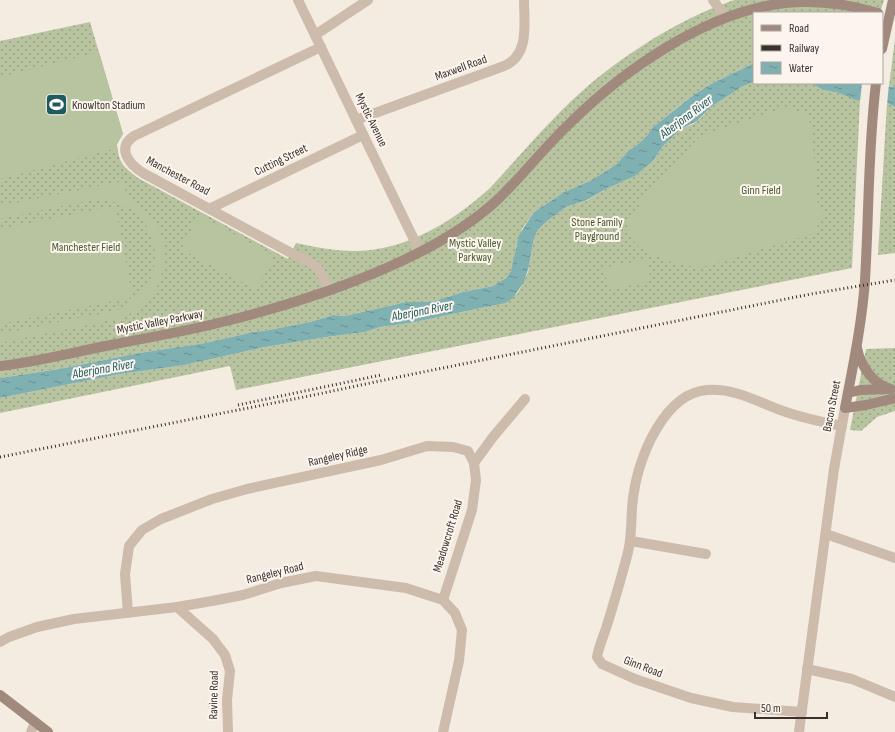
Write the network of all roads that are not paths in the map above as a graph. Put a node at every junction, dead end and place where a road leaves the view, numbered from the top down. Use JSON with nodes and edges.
{"nodes":[{"id":1,"x":298,"y":0,"type":"edge"},
{"id":2,"x":368,"y":0,"type":"edge"},
{"id":3,"x":524,"y":0,"type":"edge"},
{"id":4,"x":713,"y":0,"type":"edge"},
{"id":5,"x":893,"y":0,"type":"edge"},
{"id":6,"x":839,"y":4,"type":"junction"},
{"id":7,"x":851,"y":12,"type":"edge"},
{"id":8,"x":874,"y":12,"type":"edge"},
{"id":9,"x":886,"y":16,"type":"edge"},
{"id":10,"x":726,"y":18,"type":"junction"},
{"id":11,"x":315,"y":35,"type":"junction"},
{"id":12,"x":883,"y":41,"type":"edge"},
{"id":13,"x":321,"y":47,"type":"junction"},
{"id":14,"x":876,"y":84,"type":"edge"},
{"id":15,"x":356,"y":120,"type":"junction"},
{"id":16,"x":363,"y":135,"type":"junction"},
{"id":17,"x":210,"y":208,"type":"junction"},
{"id":18,"x":420,"y":252,"type":"junction"},
{"id":19,"x":329,"y":289,"type":"junction"},
{"id":20,"x":857,"y":345,"type":"junction"},
{"id":21,"x":0,"y":366,"type":"edge"},
{"id":22,"x":894,"y":392,"type":"edge"},
{"id":23,"x":848,"y":393,"type":"junction"},
{"id":24,"x":525,"y":400,"type":"dead end"},
{"id":25,"x":845,"y":408,"type":"junction"},
{"id":26,"x":842,"y":426,"type":"junction"},
{"id":27,"x":474,"y":463,"type":"junction"},
{"id":28,"x":826,"y":534,"type":"junction"},
{"id":29,"x":631,"y":541,"type":"junction"},
{"id":30,"x":706,"y":554,"type":"dead end"},
{"id":31,"x":895,"y":558,"type":"edge"},
{"id":32,"x":443,"y":600,"type":"junction"},
{"id":33,"x":177,"y":607,"type":"junction"},
{"id":34,"x":128,"y":613,"type":"junction"},
{"id":35,"x":0,"y":642,"type":"edge"},
{"id":36,"x":808,"y":669,"type":"junction"},
{"id":37,"x":0,"y":695,"type":"edge"},
{"id":38,"x":895,"y":697,"type":"edge"},
{"id":39,"x":802,"y":712,"type":"junction"},
{"id":40,"x":35,"y":723,"type":"junction"},
{"id":41,"x":31,"y":732,"type":"edge"},
{"id":42,"x":48,"y":732,"type":"edge"},
{"id":43,"x":228,"y":732,"type":"edge"},
{"id":44,"x":443,"y":732,"type":"edge"},
{"id":45,"x":799,"y":732,"type":"edge"}],
"edges":[{"from":1,"to":11,"type":"street","name":"Mystic Avenue"},
{"from":2,"to":11,"type":"street"},
{"from":3,"to":15,"type":"street","name":"Maxwell Road"},
{"from":4,"to":10,"type":"street"},
{"from":5,"to":9,"type":"main road"},
{"from":6,"to":7,"type":"main road"},
{"from":6,"to":8,"type":"main road","name":"Mystic Valley Parkway"},
{"from":6,"to":10,"type":"main road","name":"Mystic Valley Parkway"},
{"from":9,"to":12,"type":"main road"},
{"from":10,"to":18,"type":"main road","name":"Mystic Valley Parkway"},
{"from":11,"to":13,"type":"street","name":"Mystic Avenue"},
{"from":13,"to":15,"type":"street","name":"Mystic Avenue"},
{"from":13,"to":17,"type":"street","name":"Manchester Road"},
{"from":14,"to":20,"type":"main road","name":"Bacon Street"},
{"from":15,"to":16,"type":"street","name":"Mystic Avenue"},
{"from":16,"to":17,"type":"street","name":"Cutting Street"},
{"from":16,"to":18,"type":"street","name":"Mystic Avenue"},
{"from":17,"to":19,"type":"street","name":"Manchester Road"},
{"from":18,"to":19,"type":"main road","name":"Mystic Valley Parkway"},
{"from":19,"to":21,"type":"main road","name":"Mystic Valley Parkway"},
{"from":20,"to":22,"type":"main road"},
{"from":20,"to":23,"type":"main road","name":"Bacon Street"},
{"from":22,"to":23,"type":"main road"},
{"from":22,"to":25,"type":"main road"},
{"from":23,"to":25,"type":"main road","name":"Bacon Street"},
{"from":24,"to":27,"type":"street"},
{"from":25,"to":26,"type":"street","name":"Bacon Street"},
{"from":26,"to":28,"type":"street","name":"Bacon Street"},
{"from":26,"to":29,"type":"street","name":"Ginn Road"},
{"from":27,"to":32,"type":"street","name":"Meadowcroft Road"},
{"from":27,"to":34,"type":"street","name":"Rangeley Ridge"},
{"from":28,"to":31,"type":"street"},
{"from":28,"to":36,"type":"street","name":"Bacon Street"},
{"from":29,"to":30,"type":"street"},
{"from":29,"to":39,"type":"street","name":"Ginn Road"},
{"from":32,"to":33,"type":"street","name":"Rangeley Road"},
{"from":32,"to":44,"type":"street"},
{"from":33,"to":34,"type":"street","name":"Rangeley Road"},
{"from":33,"to":43,"type":"street","name":"Ravine Road"},
{"from":34,"to":35,"type":"street","name":"Rangeley Road"},
{"from":36,"to":38,"type":"street"},
{"from":36,"to":39,"type":"street","name":"Bacon Street"},
{"from":37,"to":40,"type":"main road"},
{"from":39,"to":45,"type":"street","name":"Bacon Street"},
{"from":40,"to":41,"type":"street"},
{"from":40,"to":42,"type":"main road"}]}
